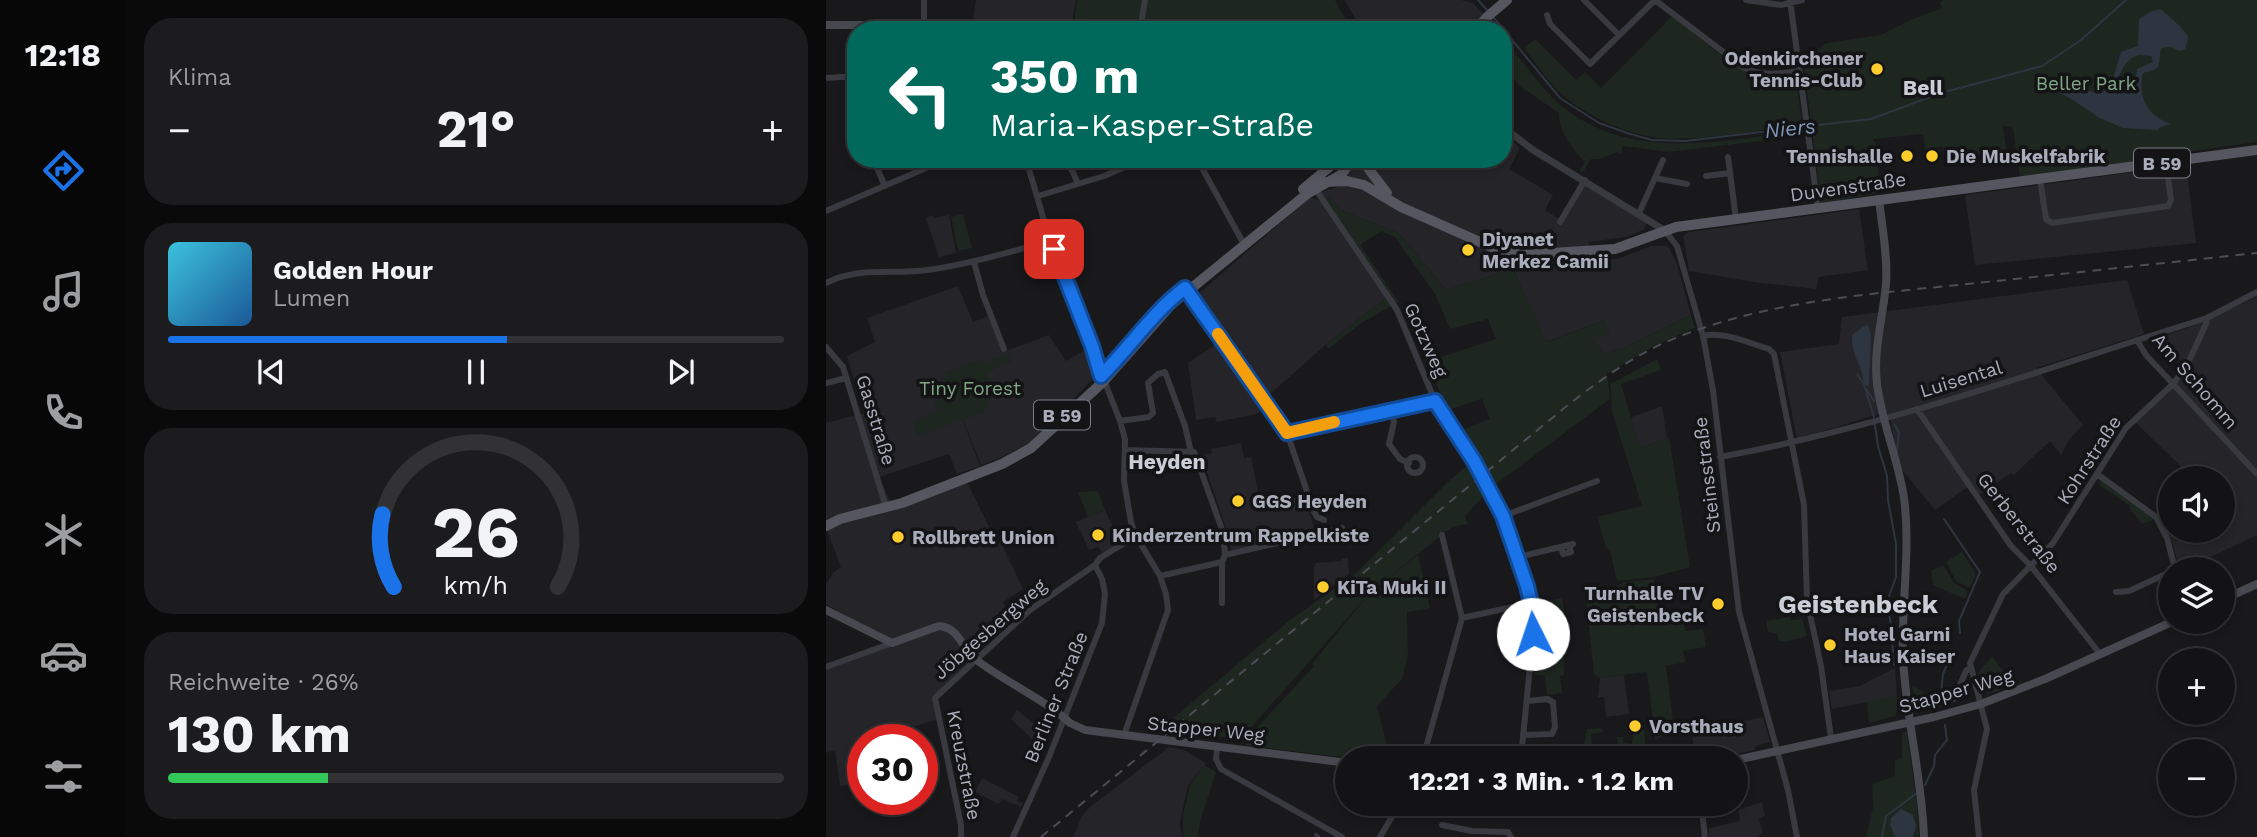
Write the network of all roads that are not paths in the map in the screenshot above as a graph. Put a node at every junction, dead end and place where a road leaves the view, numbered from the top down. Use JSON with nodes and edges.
{"nodes":[{"id":1,"x":924,"y":0,"type":"edge"},
{"id":2,"x":1145,"y":0,"type":"edge"},
{"id":3,"x":1507,"y":0,"type":"edge"},
{"id":4,"x":1584,"y":0,"type":"edge"},
{"id":5,"x":1655,"y":0,"type":"edge"},
{"id":6,"x":1746,"y":0,"type":"edge"},
{"id":7,"x":1802,"y":0,"type":"edge"},
{"id":8,"x":1790,"y":2,"type":"edge"},
{"id":9,"x":1547,"y":15,"type":"dead end"},
{"id":10,"x":929,"y":21,"type":"edge"},
{"id":11,"x":1142,"y":21,"type":"edge"},
{"id":12,"x":1484,"y":21,"type":"edge"},
{"id":13,"x":826,"y":25,"type":"edge"},
{"id":14,"x":847,"y":25,"type":"edge"},
{"id":15,"x":1619,"y":35,"type":"junction"},
{"id":16,"x":1799,"y":71,"type":"junction"},
{"id":17,"x":847,"y":76,"type":"edge"},
{"id":18,"x":826,"y":78,"type":"edge"},
{"id":19,"x":1512,"y":134,"type":"edge"},
{"id":20,"x":2257,"y":150,"type":"edge"},
{"id":21,"x":1728,"y":157,"type":"dead end"},
{"id":22,"x":1663,"y":160,"type":"dead end"},
{"id":23,"x":2166,"y":162,"type":"junction"},
{"id":24,"x":877,"y":168,"type":"edge"},
{"id":25,"x":926,"y":168,"type":"edge"},
{"id":26,"x":1029,"y":168,"type":"edge"},
{"id":27,"x":1070,"y":168,"type":"edge"},
{"id":28,"x":1122,"y":168,"type":"edge"},
{"id":29,"x":1202,"y":168,"type":"edge"},
{"id":30,"x":1330,"y":168,"type":"edge"},
{"id":31,"x":1346,"y":168,"type":"edge"},
{"id":32,"x":1359,"y":168,"type":"edge"},
{"id":33,"x":1368,"y":168,"type":"edge"},
{"id":34,"x":1730,"y":173,"type":"junction"},
{"id":35,"x":1706,"y":176,"type":"dead end"},
{"id":36,"x":1655,"y":178,"type":"junction"},
{"id":37,"x":2040,"y":179,"type":"junction"},
{"id":38,"x":1585,"y":180,"type":"junction"},
{"id":39,"x":1326,"y":182,"type":"junction"},
{"id":40,"x":1078,"y":184,"type":"junction"},
{"id":41,"x":1687,"y":184,"type":"dead end"},
{"id":42,"x":1313,"y":185,"type":"junction"},
{"id":43,"x":885,"y":186,"type":"junction"},
{"id":44,"x":1383,"y":195,"type":"junction"},
{"id":45,"x":1038,"y":196,"type":"junction"},
{"id":46,"x":1879,"y":199,"type":"junction"},
{"id":47,"x":1818,"y":208,"type":"junction"},
{"id":48,"x":826,"y":211,"type":"edge"},
{"id":49,"x":1639,"y":213,"type":"junction"},
{"id":50,"x":1736,"y":219,"type":"junction"},
{"id":51,"x":1560,"y":222,"type":"dead end"},
{"id":52,"x":1664,"y":230,"type":"junction"},
{"id":53,"x":1050,"y":241,"type":"junction"},
{"id":54,"x":1244,"y":243,"type":"junction"},
{"id":55,"x":1550,"y":252,"type":"junction"},
{"id":56,"x":974,"y":262,"type":"junction"},
{"id":57,"x":826,"y":283,"type":"edge"},
{"id":58,"x":1187,"y":290,"type":"junction"},
{"id":59,"x":2257,"y":292,"type":"edge"},
{"id":60,"x":2207,"y":318,"type":"junction"},
{"id":61,"x":1703,"y":336,"type":"junction"},
{"id":62,"x":2137,"y":340,"type":"junction"},
{"id":63,"x":826,"y":348,"type":"edge"},
{"id":64,"x":1004,"y":349,"type":"dead end"},
{"id":65,"x":846,"y":378,"type":"junction"},
{"id":66,"x":1102,"y":379,"type":"junction"},
{"id":67,"x":826,"y":383,"type":"edge"},
{"id":68,"x":2174,"y":383,"type":"junction"},
{"id":69,"x":1435,"y":401,"type":"junction"},
{"id":70,"x":1917,"y":409,"type":"junction"},
{"id":71,"x":1392,"y":410,"type":"junction"},
{"id":72,"x":1883,"y":418,"type":"junction"},
{"id":73,"x":1119,"y":421,"type":"junction"},
{"id":74,"x":1287,"y":433,"type":"junction"},
{"id":75,"x":1792,"y":444,"type":"junction"},
{"id":76,"x":1126,"y":450,"type":"junction"},
{"id":77,"x":1192,"y":452,"type":"junction"},
{"id":78,"x":1720,"y":457,"type":"junction"},
{"id":79,"x":1409,"y":463,"type":"dead end"},
{"id":80,"x":2097,"y":474,"type":"junction"},
{"id":81,"x":2257,"y":474,"type":"edge"},
{"id":82,"x":1597,"y":481,"type":"dead end"},
{"id":83,"x":886,"y":504,"type":"junction"},
{"id":84,"x":1503,"y":516,"type":"junction"},
{"id":85,"x":826,"y":518,"type":"edge"},
{"id":86,"x":1324,"y":520,"type":"dead end"},
{"id":87,"x":826,"y":526,"type":"edge"},
{"id":88,"x":1342,"y":528,"type":"dead end"},
{"id":89,"x":1442,"y":535,"type":"dead end"},
{"id":90,"x":1136,"y":536,"type":"junction"},
{"id":91,"x":1571,"y":544,"type":"dead end"},
{"id":92,"x":1518,"y":557,"type":"junction"},
{"id":93,"x":2172,"y":557,"type":"edge"},
{"id":94,"x":1224,"y":558,"type":"junction"},
{"id":95,"x":1095,"y":565,"type":"junction"},
{"id":96,"x":2031,"y":566,"type":"junction"},
{"id":97,"x":1160,"y":576,"type":"junction"},
{"id":98,"x":2158,"y":578,"type":"edge"},
{"id":99,"x":2257,"y":584,"type":"edge"},
{"id":100,"x":2116,"y":592,"type":"dead end"},
{"id":101,"x":2235,"y":594,"type":"edge"},
{"id":102,"x":1222,"y":603,"type":"dead end"},
{"id":103,"x":1531,"y":603,"type":"junction"},
{"id":104,"x":826,"y":610,"type":"edge"},
{"id":105,"x":1462,"y":618,"type":"junction"},
{"id":106,"x":1534,"y":625,"type":"junction"},
{"id":107,"x":2158,"y":628,"type":"edge"},
{"id":108,"x":892,"y":643,"type":"junction"},
{"id":109,"x":1531,"y":654,"type":"junction"},
{"id":110,"x":2100,"y":654,"type":"junction"},
{"id":111,"x":975,"y":659,"type":"junction"},
{"id":112,"x":826,"y":667,"type":"edge"},
{"id":113,"x":1970,"y":668,"type":"junction"},
{"id":114,"x":935,"y":698,"type":"joint"},
{"id":115,"x":1954,"y":699,"type":"dead end"},
{"id":116,"x":1527,"y":701,"type":"junction"},
{"id":117,"x":1981,"y":704,"type":"junction"},
{"id":118,"x":1064,"y":718,"type":"junction"},
{"id":119,"x":1909,"y":723,"type":"junction"},
{"id":120,"x":1124,"y":735,"type":"junction"},
{"id":121,"x":1523,"y":735,"type":"junction"},
{"id":122,"x":1831,"y":738,"type":"junction"},
{"id":123,"x":1426,"y":746,"type":"edge"},
{"id":124,"x":1522,"y":746,"type":"edge"},
{"id":125,"x":1217,"y":747,"type":"junction"},
{"id":126,"x":1777,"y":750,"type":"junction"},
{"id":127,"x":1748,"y":757,"type":"edge"},
{"id":128,"x":1335,"y":761,"type":"edge"},
{"id":129,"x":1392,"y":816,"type":"edge"},
{"id":130,"x":1703,"y":816,"type":"edge"},
{"id":131,"x":1441,"y":825,"type":"dead end"},
{"id":132,"x":1323,"y":826,"type":"junction"},
{"id":133,"x":1318,"y":834,"type":"dead end"},
{"id":134,"x":1511,"y":835,"type":"edge"},
{"id":135,"x":961,"y":837,"type":"edge"},
{"id":136,"x":1013,"y":837,"type":"edge"},
{"id":137,"x":1342,"y":837,"type":"edge"},
{"id":138,"x":1380,"y":837,"type":"edge"},
{"id":139,"x":1705,"y":837,"type":"edge"},
{"id":140,"x":1797,"y":837,"type":"edge"},
{"id":141,"x":1924,"y":837,"type":"edge"},
{"id":142,"x":1979,"y":837,"type":"edge"}],
"edges":[{"from":1,"to":10,"type":"street"},
{"from":2,"to":11,"type":"street"},
{"from":3,"to":12,"type":"main road"},
{"from":4,"to":15,"type":"street"},
{"from":5,"to":15,"type":"street"},
{"from":5,"to":16,"type":"street"},
{"from":6,"to":8,"type":"street"},
{"from":7,"to":8,"type":"street"},
{"from":8,"to":16,"type":"street"},
{"from":9,"to":15,"type":"street"},
{"from":13,"to":14,"type":"main road"},
{"from":16,"to":47,"type":"street"},
{"from":17,"to":18,"type":"street"},
{"from":19,"to":38,"type":"street","name":"Steinsstraße"},
{"from":20,"to":23,"type":"main road","name":"Duvenstraße","number":"B 59"},
{"from":21,"to":34,"type":"street"},
{"from":22,"to":36,"type":"street"},
{"from":23,"to":37,"type":"main road","name":"Duvenstraße","number":"B 59"},
{"from":23,"to":37,"type":"street"},
{"from":24,"to":43,"type":"street"},
{"from":25,"to":43,"type":"street"},
{"from":26,"to":45,"type":"street"},
{"from":27,"to":40,"type":"street"},
{"from":28,"to":40,"type":"street"},
{"from":29,"to":54,"type":"street"},
{"from":30,"to":42,"type":"main road","number":"B 59"},
{"from":31,"to":39,"type":"main road"},
{"from":32,"to":44,"type":"main road","number":"B 59"},
{"from":33,"to":55,"type":"main road","name":"Duvenstraße","number":"B 59"},
{"from":34,"to":35,"type":"street"},
{"from":34,"to":50,"type":"street"},
{"from":36,"to":41,"type":"street"},
{"from":36,"to":49,"type":"street"},
{"from":37,"to":46,"type":"main road","name":"Duvenstraße","number":"B 59"},
{"from":38,"to":49,"type":"street","name":"Steinsstraße"},
{"from":38,"to":51,"type":"street"},
{"from":39,"to":42,"type":"main road","number":"B 59"},
{"from":39,"to":44,"type":"main road","number":"B 59"},
{"from":40,"to":45,"type":"street"},
{"from":42,"to":54,"type":"main road","number":"B 59"},
{"from":42,"to":69,"type":"street","name":"Gotzweg"},
{"from":43,"to":48,"type":"street"},
{"from":44,"to":55,"type":"main road","name":"Duvenstraße","number":"B 59"},
{"from":45,"to":53,"type":"street"},
{"from":46,"to":47,"type":"main road","name":"Duvenstraße","number":"B 59"},
{"from":46,"to":72,"type":"main road"},
{"from":47,"to":50,"type":"main road","name":"Duvenstraße","number":"B 59"},
{"from":49,"to":52,"type":"street","name":"Steinsstraße"},
{"from":50,"to":52,"type":"main road","name":"Duvenstraße","number":"B 59"},
{"from":52,"to":55,"type":"main road","name":"Duvenstraße","number":"B 59"},
{"from":52,"to":61,"type":"street","name":"Steinsstraße"},
{"from":53,"to":56,"type":"street"},
{"from":53,"to":66,"type":"street"},
{"from":54,"to":58,"type":"main road","number":"B 59"},
{"from":56,"to":57,"type":"street"},
{"from":56,"to":64,"type":"street"},
{"from":58,"to":66,"type":"main road","number":"B 59"},
{"from":58,"to":74,"type":"street"},
{"from":59,"to":60,"type":"street"},
{"from":60,"to":62,"type":"street","name":"Luisental"},
{"from":60,"to":68,"type":"street","name":"Kohrstraße"},
{"from":61,"to":75,"type":"street"},
{"from":61,"to":78,"type":"street","name":"Steinsstraße"},
{"from":62,"to":68,"type":"street","name":"Am Schomm"},
{"from":62,"to":70,"type":"street","name":"Luisental"},
{"from":63,"to":65,"type":"street","name":"Gasstraße"},
{"from":65,"to":67,"type":"street"},
{"from":65,"to":83,"type":"street","name":"Gasstraße"},
{"from":66,"to":73,"type":"street"},
{"from":66,"to":83,"type":"main road","number":"B 59"},
{"from":68,"to":80,"type":"street","name":"Kohrstraße"},
{"from":68,"to":81,"type":"street","name":"Am Schomm"},
{"from":69,"to":71,"type":"street"},
{"from":69,"to":84,"type":"street","name":"Gotzweg","bridge":true},
{"from":70,"to":72,"type":"street","name":"Luisental"},
{"from":70,"to":96,"type":"street","name":"Gerberstraße"},
{"from":71,"to":74,"type":"street"},
{"from":71,"to":79,"type":"street"},
{"from":72,"to":75,"type":"street","name":"Luisental"},
{"from":72,"to":119,"type":"main road"},
{"from":73,"to":76,"type":"street"},
{"from":73,"to":77,"type":"street"},
{"from":74,"to":86,"type":"street"},
{"from":75,"to":78,"type":"street","name":"Luisental"},
{"from":75,"to":122,"type":"street"},
{"from":76,"to":77,"type":"street"},
{"from":76,"to":90,"type":"street"},
{"from":77,"to":94,"type":"street"},
{"from":78,"to":126,"type":"street","name":"Steinsstraße"},
{"from":80,"to":93,"type":"street"},
{"from":80,"to":96,"type":"street","name":"Kohrstraße"},
{"from":82,"to":84,"type":"street"},
{"from":83,"to":85,"type":"main road","number":"B 59"},
{"from":83,"to":87,"type":"main road","number":"B 59"},
{"from":84,"to":92,"type":"street","name":"Gotzweg"},
{"from":88,"to":94,"type":"street"},
{"from":89,"to":105,"type":"street"},
{"from":90,"to":95,"type":"street","name":"Jöbgesbergweg"},
{"from":90,"to":97,"type":"street"},
{"from":91,"to":92,"type":"street"},
{"from":92,"to":103,"type":"street","name":"Gotzweg"},
{"from":94,"to":97,"type":"street"},
{"from":94,"to":102,"type":"street"},
{"from":95,"to":111,"type":"street","name":"Jöbgesbergweg"},
{"from":95,"to":118,"type":"street","name":"Berliner Straße"},
{"from":96,"to":110,"type":"street","name":"Gerberstraße"},
{"from":96,"to":113,"type":"street","name":"Kohrstraße"},
{"from":97,"to":120,"type":"street"},
{"from":98,"to":100,"type":"street"},
{"from":99,"to":101,"type":"main road"},
{"from":103,"to":105,"type":"street"},
{"from":103,"to":106,"type":"street","name":"Gotzweg"},
{"from":104,"to":108,"type":"main road"},
{"from":105,"to":123,"type":"street"},
{"from":106,"to":109,"type":"street","name":"Gotzweg"},
{"from":106,"to":109,"type":"street"},
{"from":107,"to":110,"type":"main road","name":"Stapper Weg"},
{"from":108,"to":111,"type":"main road","name":"Stapper Weg"},
{"from":108,"to":112,"type":"street"},
{"from":109,"to":116,"type":"street","name":"Gotzweg"},
{"from":110,"to":117,"type":"main road","name":"Stapper Weg"},
{"from":111,"to":114,"type":"street","name":"Jöbgesbergweg"},
{"from":111,"to":118,"type":"main road","name":"Stapper Weg"},
{"from":113,"to":115,"type":"street","name":"Kohrstraße"},
{"from":113,"to":117,"type":"street"},
{"from":114,"to":135,"type":"street","name":"Kreuzstraße"},
{"from":116,"to":121,"type":"street","name":"Gotzweg"},
{"from":116,"to":121,"type":"street"},
{"from":117,"to":119,"type":"main road","name":"Stapper Weg"},
{"from":117,"to":142,"type":"street"},
{"from":118,"to":120,"type":"main road","name":"Stapper Weg"},
{"from":118,"to":136,"type":"street","name":"Berliner Straße"},
{"from":119,"to":122,"type":"main road","name":"Stapper Weg"},
{"from":119,"to":141,"type":"main road"},
{"from":120,"to":125,"type":"main road","name":"Stapper Weg"},
{"from":121,"to":124,"type":"street","name":"Gotzweg"},
{"from":122,"to":126,"type":"main road","name":"Stapper Weg"},
{"from":125,"to":128,"type":"main road","name":"Stapper Weg"},
{"from":125,"to":132,"type":"street"},
{"from":126,"to":127,"type":"main road","name":"Stapper Weg"},
{"from":126,"to":140,"type":"street","name":"Steinsstraße"},
{"from":129,"to":138,"type":"street"},
{"from":130,"to":139,"type":"street"},
{"from":131,"to":134,"type":"street"},
{"from":132,"to":133,"type":"street"},
{"from":132,"to":137,"type":"street"}]}
